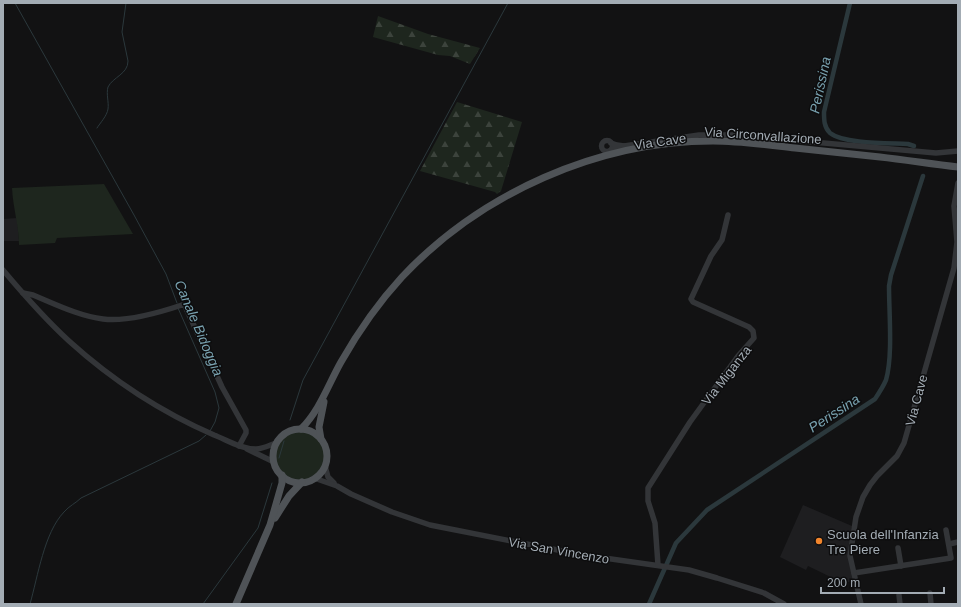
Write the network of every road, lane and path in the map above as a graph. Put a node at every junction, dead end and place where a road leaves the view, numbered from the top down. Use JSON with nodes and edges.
{"nodes":[{"id":1,"x":611,"y":143,"type":"junction"},
{"id":2,"x":624,"y":146,"type":"junction"},
{"id":3,"x":611,"y":150,"type":"junction"},
{"id":4,"x":958,"y":151,"type":"edge"},
{"id":5,"x":958,"y":167,"type":"edge"},
{"id":6,"x":958,"y":183,"type":"edge"},
{"id":7,"x":728,"y":215,"type":"dead end"},
{"id":8,"x":3,"y":270,"type":"edge"},
{"id":9,"x":23,"y":293,"type":"junction"},
{"id":10,"x":328,"y":389,"type":"junction"},
{"id":11,"x":301,"y":429,"type":"junction"},
{"id":12,"x":322,"y":440,"type":"junction"},
{"id":13,"x":276,"y":443,"type":"junction"},
{"id":14,"x":242,"y":447,"type":"junction"},
{"id":15,"x":274,"y":462,"type":"junction"},
{"id":16,"x":325,"y":466,"type":"junction"},
{"id":17,"x":282,"y":475,"type":"junction"},
{"id":18,"x":314,"y":478,"type":"junction"},
{"id":19,"x":302,"y":482,"type":"junction"},
{"id":20,"x":337,"y":486,"type":"junction"},
{"id":21,"x":270,"y":525,"type":"junction"},
{"id":22,"x":946,"y":530,"type":"dead end"},
{"id":23,"x":958,"y":542,"type":"edge"},
{"id":24,"x":949,"y":544,"type":"junction"},
{"id":25,"x":898,"y":548,"type":"dead end"},
{"id":26,"x":663,"y":566,"type":"junction"},
{"id":27,"x":901,"y":566,"type":"junction"},
{"id":28,"x":854,"y":573,"type":"junction"},
{"id":29,"x":930,"y":593,"type":"dead end"},
{"id":30,"x":898,"y":595,"type":"dead end"},
{"id":31,"x":236,"y":604,"type":"edge"},
{"id":32,"x":784,"y":604,"type":"edge"},
{"id":33,"x":861,"y":604,"type":"edge"},
{"id":34,"x":900,"y":604,"type":"edge"},
{"id":35,"x":931,"y":604,"type":"edge"}],
"edges":[{"from":1,"to":2,"type":"street"},
{"from":1,"to":3,"type":"street"},
{"from":1,"to":3,"type":"street"},
{"from":2,"to":3,"type":"street"},
{"from":2,"to":4,"type":"street","name":"Via Cave"},
{"from":5,"to":10,"type":"main road","name":"Via Circonvallazione"},
{"from":6,"to":28,"type":"street","name":"Via Cave"},
{"from":7,"to":26,"type":"street","name":"Via Miganza"},
{"from":8,"to":9,"type":"street"},
{"from":9,"to":14,"type":"street"},
{"from":9,"to":14,"type":"street"},
{"from":10,"to":11,"type":"main road","name":"Via Circonvallazione"},
{"from":10,"to":12,"type":"main road","name":"Via Circonvallazione"},
{"from":11,"to":12,"type":"main road"},
{"from":11,"to":13,"type":"main road"},
{"from":12,"to":16,"type":"main road"},
{"from":13,"to":14,"type":"street"},
{"from":13,"to":15,"type":"main road"},
{"from":14,"to":15,"type":"street"},
{"from":15,"to":17,"type":"main road"},
{"from":16,"to":18,"type":"main road"},
{"from":16,"to":20,"type":"street","name":"Via San Vincenzo"},
{"from":17,"to":19,"type":"main road"},
{"from":17,"to":21,"type":"main road"},
{"from":18,"to":19,"type":"main road"},
{"from":18,"to":20,"type":"street","name":"Via San Vincenzo"},
{"from":19,"to":21,"type":"main road"},
{"from":20,"to":26,"type":"street","name":"Via San Vincenzo"},
{"from":21,"to":31,"type":"main road"},
{"from":22,"to":24,"type":"street"},
{"from":23,"to":24,"type":"street"},
{"from":24,"to":27,"type":"street"},
{"from":25,"to":27,"type":"street"},
{"from":26,"to":32,"type":"street","name":"Via San Vincenzo"},
{"from":27,"to":28,"type":"street"},
{"from":28,"to":33,"type":"street","name":"Via Cave"},
{"from":29,"to":35,"type":"street"},
{"from":30,"to":34,"type":"street"}]}
